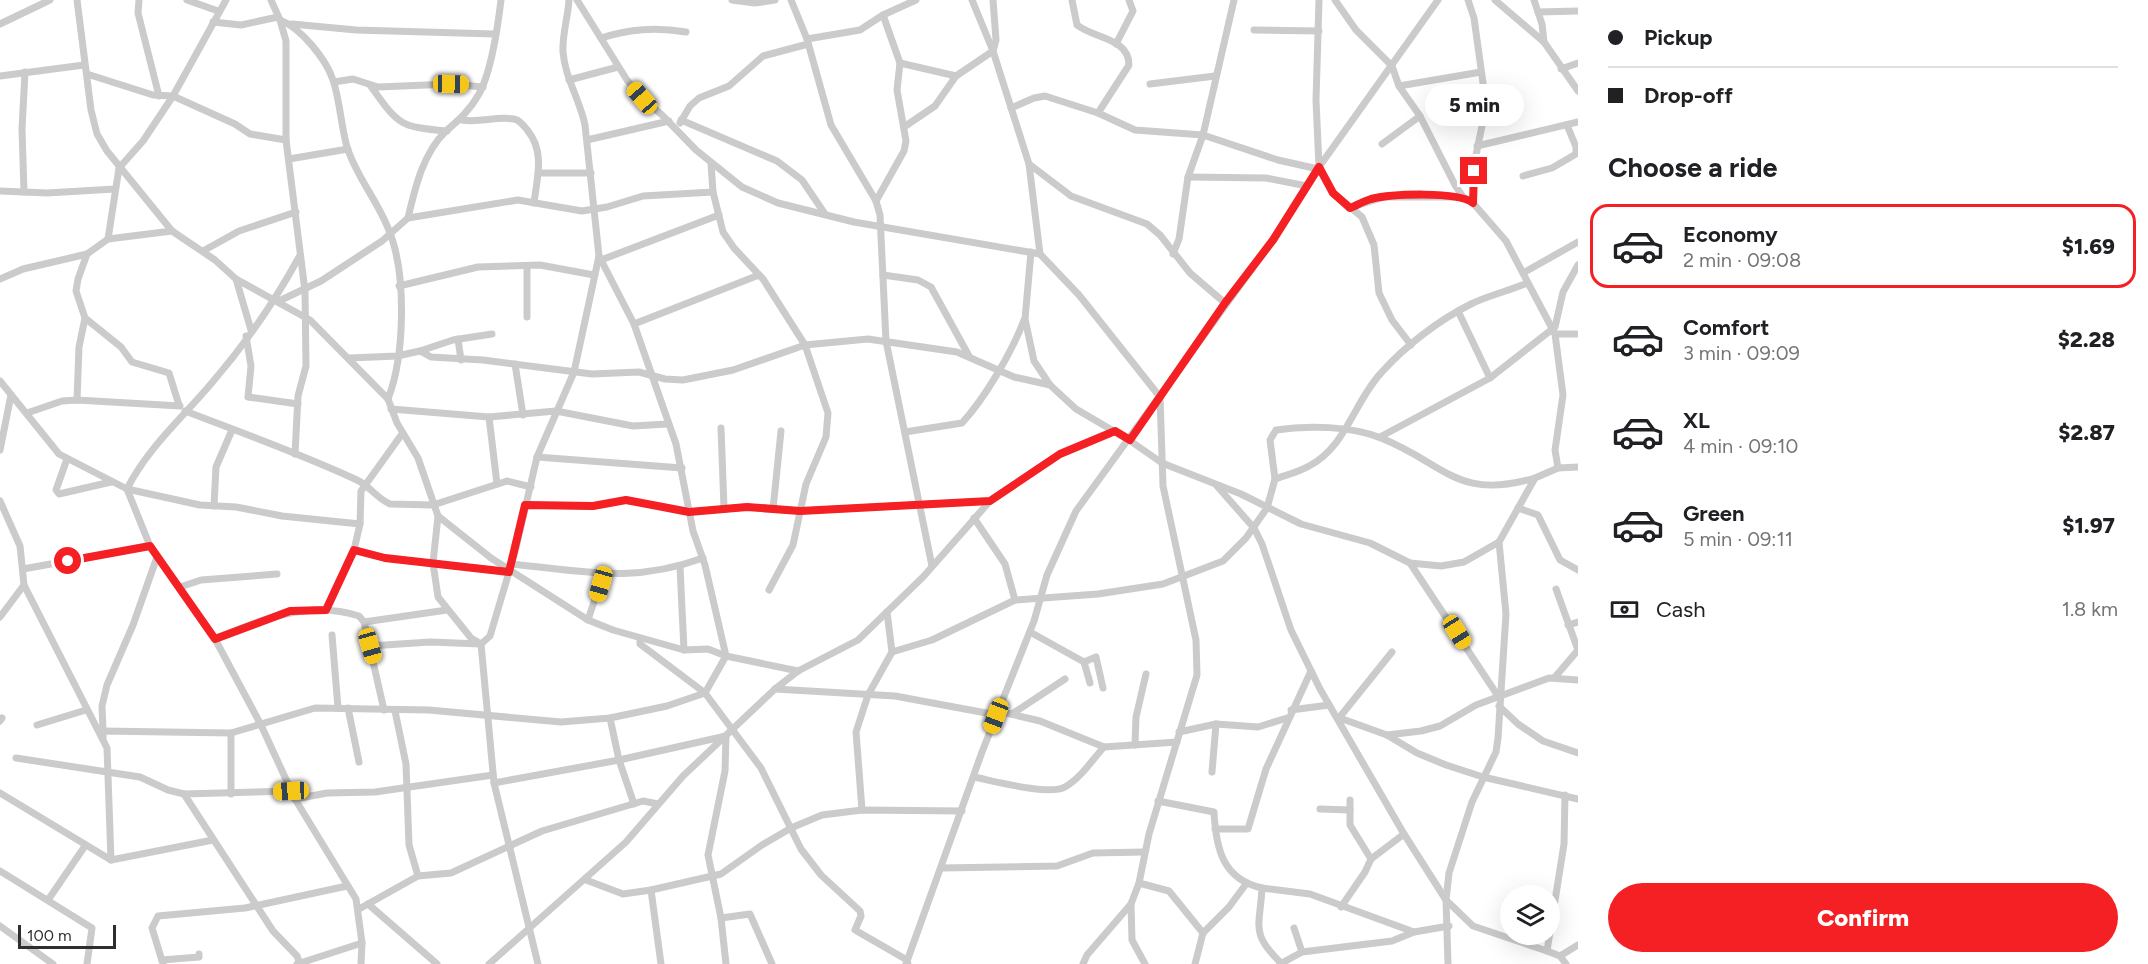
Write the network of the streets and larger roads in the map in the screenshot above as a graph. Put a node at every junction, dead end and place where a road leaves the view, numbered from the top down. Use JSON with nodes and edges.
{"nodes":[{"id":1,"x":50,"y":0,"type":"edge"},
{"id":2,"x":77,"y":0,"type":"edge"},
{"id":3,"x":139,"y":0,"type":"edge"},
{"id":4,"x":187,"y":0,"type":"edge"},
{"id":5,"x":226,"y":0,"type":"edge"},
{"id":6,"x":271,"y":0,"type":"edge"},
{"id":7,"x":501,"y":0,"type":"edge"},
{"id":8,"x":569,"y":0,"type":"edge"},
{"id":9,"x":577,"y":0,"type":"edge"},
{"id":10,"x":732,"y":0,"type":"edge"},
{"id":11,"x":776,"y":0,"type":"edge"},
{"id":12,"x":791,"y":0,"type":"edge"},
{"id":13,"x":916,"y":0,"type":"edge"},
{"id":14,"x":972,"y":0,"type":"edge"},
{"id":15,"x":993,"y":0,"type":"edge"},
{"id":16,"x":1072,"y":0,"type":"edge"},
{"id":17,"x":1129,"y":0,"type":"edge"},
{"id":18,"x":1234,"y":0,"type":"edge"},
{"id":19,"x":1319,"y":0,"type":"edge"},
{"id":20,"x":1335,"y":0,"type":"edge"},
{"id":21,"x":1438,"y":0,"type":"edge"},
{"id":22,"x":1468,"y":0,"type":"edge"},
{"id":23,"x":1495,"y":0,"type":"edge"},
{"id":24,"x":1534,"y":0,"type":"edge"},
{"id":25,"x":218,"y":11,"type":"junction"},
{"id":26,"x":1578,"y":11,"type":"edge"},
{"id":27,"x":1538,"y":12,"type":"junction"},
{"id":28,"x":883,"y":15,"type":"junction"},
{"id":29,"x":994,"y":15,"type":"junction"},
{"id":30,"x":979,"y":18,"type":"junction"},
{"id":31,"x":279,"y":19,"type":"junction"},
{"id":32,"x":213,"y":22,"type":"junction"},
{"id":33,"x":0,"y":24,"type":"edge"},
{"id":34,"x":292,"y":24,"type":"junction"},
{"id":35,"x":1254,"y":30,"type":"dead end"},
{"id":36,"x":1319,"y":31,"type":"junction"},
{"id":37,"x":686,"y":32,"type":"dead end"},
{"id":38,"x":494,"y":34,"type":"junction"},
{"id":39,"x":600,"y":38,"type":"junction"},
{"id":40,"x":808,"y":42,"type":"junction"},
{"id":41,"x":1544,"y":42,"type":"junction"},
{"id":42,"x":1116,"y":44,"type":"junction"},
{"id":43,"x":993,"y":51,"type":"junction"},
{"id":44,"x":900,"y":63,"type":"junction"},
{"id":45,"x":1578,"y":63,"type":"edge"},
{"id":46,"x":84,"y":65,"type":"junction"},
{"id":47,"x":1392,"y":66,"type":"junction"},
{"id":48,"x":618,"y":67,"type":"junction"},
{"id":49,"x":1561,"y":69,"type":"junction"},
{"id":50,"x":25,"y":72,"type":"junction"},
{"id":51,"x":1481,"y":72,"type":"junction"},
{"id":52,"x":87,"y":74,"type":"junction"},
{"id":53,"x":0,"y":76,"type":"edge"},
{"id":54,"x":956,"y":76,"type":"junction"},
{"id":55,"x":1215,"y":76,"type":"junction"},
{"id":56,"x":569,"y":80,"type":"junction"},
{"id":57,"x":334,"y":82,"type":"junction"},
{"id":58,"x":369,"y":84,"type":"junction"},
{"id":59,"x":1150,"y":84,"type":"dead end"},
{"id":60,"x":1398,"y":86,"type":"junction"},
{"id":61,"x":483,"y":87,"type":"junction"},
{"id":62,"x":1578,"y":91,"type":"edge"},
{"id":63,"x":159,"y":96,"type":"junction"},
{"id":64,"x":174,"y":96,"type":"junction"},
{"id":65,"x":1011,"y":108,"type":"junction"},
{"id":66,"x":1098,"y":113,"type":"junction"},
{"id":67,"x":1420,"y":116,"type":"junction"},
{"id":68,"x":462,"y":120,"type":"junction"},
{"id":69,"x":681,"y":120,"type":"junction"},
{"id":70,"x":669,"y":122,"type":"junction"},
{"id":71,"x":1578,"y":122,"type":"edge"},
{"id":72,"x":1567,"y":125,"type":"junction"},
{"id":73,"x":904,"y":127,"type":"junction"},
{"id":74,"x":676,"y":129,"type":"junction"},
{"id":75,"x":447,"y":131,"type":"junction"},
{"id":76,"x":1203,"y":135,"type":"junction"},
{"id":77,"x":286,"y":140,"type":"junction"},
{"id":78,"x":587,"y":140,"type":"junction"},
{"id":79,"x":1382,"y":144,"type":"dead end"},
{"id":80,"x":1477,"y":146,"type":"junction"},
{"id":81,"x":348,"y":149,"type":"junction"},
{"id":82,"x":289,"y":159,"type":"junction"},
{"id":83,"x":711,"y":163,"type":"junction"},
{"id":84,"x":1029,"y":164,"type":"junction"},
{"id":85,"x":119,"y":168,"type":"junction"},
{"id":86,"x":1319,"y":168,"type":"junction"},
{"id":87,"x":539,"y":172,"type":"junction"},
{"id":88,"x":591,"y":173,"type":"junction"},
{"id":89,"x":1523,"y":176,"type":"dead end"},
{"id":90,"x":1188,"y":177,"type":"junction"},
{"id":91,"x":1307,"y":186,"type":"junction"},
{"id":92,"x":115,"y":189,"type":"junction"},
{"id":93,"x":0,"y":191,"type":"edge"},
{"id":94,"x":24,"y":192,"type":"junction"},
{"id":95,"x":713,"y":192,"type":"junction"},
{"id":96,"x":1463,"y":197,"type":"junction"},
{"id":97,"x":876,"y":201,"type":"junction"},
{"id":98,"x":534,"y":203,"type":"junction"},
{"id":99,"x":1473,"y":203,"type":"junction"},
{"id":100,"x":1350,"y":208,"type":"junction"},
{"id":101,"x":595,"y":209,"type":"junction"},
{"id":102,"x":296,"y":212,"type":"junction"},
{"id":103,"x":825,"y":214,"type":"junction"},
{"id":104,"x":719,"y":215,"type":"junction"},
{"id":105,"x":408,"y":218,"type":"junction"},
{"id":106,"x":881,"y":225,"type":"junction"},
{"id":107,"x":172,"y":231,"type":"junction"},
{"id":108,"x":390,"y":234,"type":"junction"},
{"id":109,"x":108,"y":239,"type":"junction"},
{"id":110,"x":1578,"y":242,"type":"edge"},
{"id":111,"x":203,"y":250,"type":"junction"},
{"id":112,"x":1031,"y":252,"type":"junction"},
{"id":113,"x":87,"y":254,"type":"junction"},
{"id":114,"x":1040,"y":254,"type":"junction"},
{"id":115,"x":1173,"y":254,"type":"junction"},
{"id":116,"x":299,"y":257,"type":"junction"},
{"id":117,"x":600,"y":258,"type":"junction"},
{"id":118,"x":1578,"y":265,"type":"edge"},
{"id":119,"x":527,"y":266,"type":"junction"},
{"id":120,"x":1523,"y":273,"type":"junction"},
{"id":121,"x":594,"y":275,"type":"junction"},
{"id":122,"x":759,"y":275,"type":"junction"},
{"id":123,"x":884,"y":275,"type":"junction"},
{"id":124,"x":0,"y":279,"type":"edge"},
{"id":125,"x":236,"y":279,"type":"junction"},
{"id":126,"x":1527,"y":283,"type":"junction"},
{"id":127,"x":399,"y":286,"type":"junction"},
{"id":128,"x":304,"y":288,"type":"junction"},
{"id":129,"x":277,"y":300,"type":"junction"},
{"id":130,"x":1225,"y":303,"type":"junction"},
{"id":131,"x":1458,"y":311,"type":"junction"},
{"id":132,"x":303,"y":315,"type":"junction"},
{"id":133,"x":527,"y":317,"type":"dead end"},
{"id":134,"x":85,"y":318,"type":"junction"},
{"id":135,"x":1024,"y":319,"type":"junction"},
{"id":136,"x":634,"y":324,"type":"junction"},
{"id":137,"x":1554,"y":331,"type":"junction"},
{"id":138,"x":248,"y":333,"type":"junction"},
{"id":139,"x":492,"y":334,"type":"dead end"},
{"id":140,"x":1578,"y":334,"type":"edge"},
{"id":141,"x":458,"y":339,"type":"junction"},
{"id":142,"x":886,"y":341,"type":"junction"},
{"id":143,"x":805,"y":345,"type":"junction"},
{"id":144,"x":1411,"y":345,"type":"junction"},
{"id":145,"x":420,"y":351,"type":"junction"},
{"id":146,"x":397,"y":356,"type":"junction"},
{"id":147,"x":969,"y":356,"type":"junction"},
{"id":148,"x":350,"y":358,"type":"junction"},
{"id":149,"x":461,"y":360,"type":"junction"},
{"id":150,"x":515,"y":364,"type":"junction"},
{"id":151,"x":998,"y":371,"type":"junction"},
{"id":152,"x":574,"y":372,"type":"junction"},
{"id":153,"x":653,"y":375,"type":"junction"},
{"id":154,"x":1490,"y":378,"type":"junction"},
{"id":155,"x":0,"y":381,"type":"edge"},
{"id":156,"x":1050,"y":385,"type":"junction"},
{"id":157,"x":11,"y":395,"type":"junction"},
{"id":158,"x":1160,"y":397,"type":"junction"},
{"id":159,"x":388,"y":399,"type":"junction"},
{"id":160,"x":77,"y":400,"type":"junction"},
{"id":161,"x":298,"y":404,"type":"junction"},
{"id":162,"x":179,"y":405,"type":"junction"},
{"id":163,"x":391,"y":409,"type":"junction"},
{"id":164,"x":187,"y":410,"type":"junction"},
{"id":165,"x":556,"y":411,"type":"junction"},
{"id":166,"x":27,"y":413,"type":"junction"},
{"id":167,"x":523,"y":415,"type":"junction"},
{"id":168,"x":489,"y":417,"type":"junction"},
{"id":169,"x":667,"y":424,"type":"junction"},
{"id":170,"x":722,"y":428,"type":"dead end"},
{"id":171,"x":232,"y":430,"type":"junction"},
{"id":172,"x":1346,"y":430,"type":"junction"},
{"id":173,"x":781,"y":431,"type":"dead end"},
{"id":174,"x":1115,"y":431,"type":"junction"},
{"id":175,"x":905,"y":432,"type":"junction"},
{"id":176,"x":402,"y":434,"type":"junction"},
{"id":177,"x":1380,"y":437,"type":"junction"},
{"id":178,"x":1130,"y":440,"type":"junction"},
{"id":179,"x":0,"y":450,"type":"edge"},
{"id":180,"x":295,"y":454,"type":"junction"},
{"id":181,"x":537,"y":457,"type":"junction"},
{"id":182,"x":66,"y":459,"type":"junction"},
{"id":183,"x":1162,"y":463,"type":"junction"},
{"id":184,"x":1578,"y":467,"type":"edge"},
{"id":185,"x":682,"y":468,"type":"junction"},
{"id":186,"x":1558,"y":468,"type":"junction"},
{"id":187,"x":1535,"y":478,"type":"junction"},
{"id":188,"x":1275,"y":479,"type":"junction"},
{"id":189,"x":111,"y":482,"type":"junction"},
{"id":190,"x":365,"y":484,"type":"junction"},
{"id":191,"x":498,"y":484,"type":"junction"},
{"id":192,"x":1217,"y":485,"type":"junction"},
{"id":193,"x":531,"y":487,"type":"junction"},
{"id":194,"x":128,"y":489,"type":"junction"},
{"id":195,"x":0,"y":501,"type":"edge"},
{"id":196,"x":990,"y":501,"type":"junction"},
{"id":197,"x":434,"y":505,"type":"junction"},
{"id":198,"x":525,"y":505,"type":"junction"},
{"id":199,"x":921,"y":505,"type":"junction"},
{"id":200,"x":214,"y":506,"type":"junction"},
{"id":201,"x":724,"y":508,"type":"junction"},
{"id":202,"x":1267,"y":508,"type":"junction"},
{"id":203,"x":1518,"y":508,"type":"junction"},
{"id":204,"x":772,"y":509,"type":"junction"},
{"id":205,"x":800,"y":511,"type":"junction"},
{"id":206,"x":689,"y":512,"type":"junction"},
{"id":207,"x":438,"y":516,"type":"junction"},
{"id":208,"x":974,"y":518,"type":"junction"},
{"id":209,"x":360,"y":524,"type":"junction"},
{"id":210,"x":1254,"y":528,"type":"junction"},
{"id":211,"x":1499,"y":542,"type":"junction"},
{"id":212,"x":150,"y":546,"type":"junction"},
{"id":213,"x":354,"y":550,"type":"junction"},
{"id":214,"x":157,"y":557,"type":"junction"},
{"id":215,"x":703,"y":558,"type":"junction"},
{"id":216,"x":433,"y":563,"type":"junction"},
{"id":217,"x":1410,"y":563,"type":"junction"},
{"id":218,"x":932,"y":566,"type":"junction"},
{"id":219,"x":680,"y":567,"type":"junction"},
{"id":220,"x":23,"y":568,"type":"junction"},
{"id":221,"x":510,"y":568,"type":"junction"},
{"id":222,"x":1578,"y":570,"type":"edge"},
{"id":223,"x":277,"y":574,"type":"dead end"},
{"id":224,"x":603,"y":574,"type":"junction"},
{"id":225,"x":1182,"y":578,"type":"junction"},
{"id":226,"x":24,"y":585,"type":"junction"},
{"id":227,"x":180,"y":587,"type":"junction"},
{"id":228,"x":769,"y":590,"type":"dead end"},
{"id":229,"x":1556,"y":590,"type":"dead end"},
{"id":230,"x":1040,"y":597,"type":"junction"},
{"id":231,"x":1015,"y":600,"type":"junction"},
{"id":232,"x":326,"y":610,"type":"junction"},
{"id":233,"x":447,"y":610,"type":"junction"},
{"id":234,"x":887,"y":612,"type":"junction"},
{"id":235,"x":0,"y":617,"type":"edge"},
{"id":236,"x":588,"y":620,"type":"junction"},
{"id":237,"x":364,"y":622,"type":"junction"},
{"id":238,"x":1578,"y":622,"type":"edge"},
{"id":239,"x":1568,"y":625,"type":"junction"},
{"id":240,"x":1029,"y":632,"type":"junction"},
{"id":241,"x":332,"y":635,"type":"dead end"},
{"id":242,"x":215,"y":639,"type":"junction"},
{"id":243,"x":640,"y":639,"type":"junction"},
{"id":244,"x":481,"y":644,"type":"junction"},
{"id":245,"x":370,"y":646,"type":"junction"},
{"id":246,"x":684,"y":650,"type":"junction"},
{"id":247,"x":892,"y":652,"type":"junction"},
{"id":248,"x":1392,"y":652,"type":"dead end"},
{"id":249,"x":726,"y":656,"type":"junction"},
{"id":250,"x":1084,"y":662,"type":"junction"},
{"id":251,"x":798,"y":670,"type":"junction"},
{"id":252,"x":1311,"y":671,"type":"junction"},
{"id":253,"x":1146,"y":674,"type":"dead end"},
{"id":254,"x":1555,"y":677,"type":"junction"},
{"id":255,"x":1065,"y":679,"type":"dead end"},
{"id":256,"x":1578,"y":680,"type":"edge"},
{"id":257,"x":1090,"y":683,"type":"dead end"},
{"id":258,"x":1103,"y":688,"type":"dead end"},
{"id":259,"x":775,"y":689,"type":"junction"},
{"id":260,"x":705,"y":693,"type":"junction"},
{"id":261,"x":868,"y":695,"type":"junction"},
{"id":262,"x":1500,"y":696,"type":"junction"},
{"id":263,"x":1329,"y":705,"type":"junction"},
{"id":264,"x":1499,"y":706,"type":"junction"},
{"id":265,"x":338,"y":708,"type":"junction"},
{"id":266,"x":348,"y":708,"type":"junction"},
{"id":267,"x":86,"y":710,"type":"junction"},
{"id":268,"x":384,"y":710,"type":"junction"},
{"id":269,"x":395,"y":711,"type":"junction"},
{"id":270,"x":997,"y":713,"type":"junction"},
{"id":271,"x":1012,"y":714,"type":"junction"},
{"id":272,"x":1289,"y":714,"type":"junction"},
{"id":273,"x":488,"y":716,"type":"junction"},
{"id":274,"x":1338,"y":717,"type":"junction"},
{"id":275,"x":610,"y":718,"type":"junction"},
{"id":276,"x":1216,"y":724,"type":"junction"},
{"id":277,"x":37,"y":725,"type":"dead end"},
{"id":278,"x":261,"y":725,"type":"junction"},
{"id":279,"x":1179,"y":732,"type":"junction"},
{"id":280,"x":231,"y":733,"type":"junction"},
{"id":281,"x":729,"y":733,"type":"junction"},
{"id":282,"x":103,"y":734,"type":"junction"},
{"id":283,"x":1387,"y":735,"type":"junction"},
{"id":284,"x":1177,"y":741,"type":"junction"},
{"id":285,"x":1134,"y":745,"type":"junction"},
{"id":286,"x":1104,"y":747,"type":"junction"},
{"id":287,"x":1578,"y":753,"type":"edge"},
{"id":288,"x":16,"y":758,"type":"dead end"},
{"id":289,"x":619,"y":760,"type":"junction"},
{"id":290,"x":359,"y":762,"type":"dead end"},
{"id":291,"x":1212,"y":772,"type":"dead end"},
{"id":292,"x":108,"y":773,"type":"junction"},
{"id":293,"x":974,"y":777,"type":"junction"},
{"id":294,"x":1483,"y":777,"type":"junction"},
{"id":295,"x":494,"y":779,"type":"junction"},
{"id":296,"x":408,"y":787,"type":"junction"},
{"id":297,"x":291,"y":791,"type":"junction"},
{"id":298,"x":0,"y":793,"type":"edge"},
{"id":299,"x":184,"y":794,"type":"junction"},
{"id":300,"x":231,"y":794,"type":"junction"},
{"id":301,"x":1565,"y":795,"type":"junction"},
{"id":302,"x":295,"y":799,"type":"junction"},
{"id":303,"x":1578,"y":799,"type":"edge"},
{"id":304,"x":1350,"y":800,"type":"dead end"},
{"id":305,"x":1158,"y":801,"type":"junction"},
{"id":306,"x":634,"y":804,"type":"junction"},
{"id":307,"x":658,"y":804,"type":"junction"},
{"id":308,"x":1320,"y":809,"type":"dead end"},
{"id":309,"x":862,"y":810,"type":"junction"},
{"id":310,"x":962,"y":810,"type":"junction"},
{"id":311,"x":1350,"y":810,"type":"junction"},
{"id":312,"x":790,"y":828,"type":"junction"},
{"id":313,"x":1215,"y":829,"type":"junction"},
{"id":314,"x":1404,"y":834,"type":"junction"},
{"id":315,"x":213,"y":840,"type":"junction"},
{"id":316,"x":85,"y":846,"type":"junction"},
{"id":317,"x":509,"y":847,"type":"junction"},
{"id":318,"x":1144,"y":852,"type":"junction"},
{"id":319,"x":1371,"y":859,"type":"junction"},
{"id":320,"x":111,"y":861,"type":"junction"},
{"id":321,"x":942,"y":867,"type":"junction"},
{"id":322,"x":0,"y":871,"type":"edge"},
{"id":323,"x":711,"y":874,"type":"junction"},
{"id":324,"x":418,"y":876,"type":"junction"},
{"id":325,"x":586,"y":880,"type":"junction"},
{"id":326,"x":1139,"y":883,"type":"junction"},
{"id":327,"x":1246,"y":884,"type":"junction"},
{"id":328,"x":347,"y":886,"type":"junction"},
{"id":329,"x":1262,"y":888,"type":"junction"},
{"id":330,"x":651,"y":890,"type":"junction"},
{"id":331,"x":48,"y":900,"type":"junction"},
{"id":332,"x":1446,"y":900,"type":"junction"},
{"id":333,"x":368,"y":904,"type":"junction"},
{"id":334,"x":1131,"y":904,"type":"junction"},
{"id":335,"x":257,"y":906,"type":"junction"},
{"id":336,"x":1341,"y":907,"type":"junction"},
{"id":337,"x":359,"y":909,"type":"junction"},
{"id":338,"x":721,"y":918,"type":"junction"},
{"id":339,"x":0,"y":926,"type":"edge"},
{"id":340,"x":1449,"y":926,"type":"junction"},
{"id":341,"x":529,"y":928,"type":"junction"},
{"id":342,"x":1294,"y":928,"type":"dead end"},
{"id":343,"x":1414,"y":932,"type":"junction"},
{"id":344,"x":1203,"y":933,"type":"junction"},
{"id":345,"x":362,"y":943,"type":"junction"},
{"id":346,"x":1578,"y":945,"type":"edge"},
{"id":347,"x":1547,"y":951,"type":"junction"},
{"id":348,"x":1302,"y":952,"type":"junction"},
{"id":349,"x":199,"y":954,"type":"dead end"},
{"id":350,"x":1560,"y":956,"type":"junction"},
{"id":351,"x":162,"y":962,"type":"edge"},
{"id":352,"x":539,"y":963,"type":"edge"},
{"id":353,"x":907,"y":963,"type":"edge"},
{"id":354,"x":53,"y":964,"type":"edge"},
{"id":355,"x":87,"y":964,"type":"edge"},
{"id":356,"x":299,"y":964,"type":"edge"},
{"id":357,"x":361,"y":964,"type":"edge"},
{"id":358,"x":437,"y":964,"type":"edge"},
{"id":359,"x":489,"y":964,"type":"edge"},
{"id":360,"x":661,"y":964,"type":"edge"},
{"id":361,"x":726,"y":964,"type":"edge"},
{"id":362,"x":772,"y":964,"type":"edge"},
{"id":363,"x":1083,"y":964,"type":"edge"},
{"id":364,"x":1145,"y":964,"type":"edge"},
{"id":365,"x":1195,"y":964,"type":"edge"},
{"id":366,"x":1281,"y":964,"type":"edge"},
{"id":367,"x":1448,"y":964,"type":"edge"},
{"id":368,"x":1566,"y":964,"type":"edge"}],
"edges":[{"from":1,"to":33,"type":"street"},
{"from":2,"to":46,"type":"street"},
{"from":3,"to":63,"type":"street"},
{"from":4,"to":25,"type":"street"},
{"from":5,"to":25,"type":"street"},
{"from":6,"to":31,"type":"street"},
{"from":7,"to":38,"type":"street"},
{"from":8,"to":56,"type":"street"},
{"from":9,"to":39,"type":"street"},
{"from":10,"to":11,"type":"street"},
{"from":12,"to":40,"type":"street"},
{"from":13,"to":28,"type":"street"},
{"from":14,"to":30,"type":"street"},
{"from":15,"to":29,"type":"street"},
{"from":16,"to":42,"type":"street"},
{"from":17,"to":42,"type":"street"},
{"from":18,"to":55,"type":"street"},
{"from":19,"to":36,"type":"street"},
{"from":20,"to":47,"type":"street"},
{"from":21,"to":47,"type":"street"},
{"from":22,"to":51,"type":"street"},
{"from":23,"to":41,"type":"street"},
{"from":24,"to":27,"type":"street"},
{"from":25,"to":32,"type":"street"},
{"from":26,"to":27,"type":"street"},
{"from":27,"to":41,"type":"street"},
{"from":28,"to":40,"type":"street"},
{"from":28,"to":44,"type":"street"},
{"from":29,"to":30,"type":"street"},
{"from":29,"to":43,"type":"street"},
{"from":30,"to":43,"type":"street"},
{"from":31,"to":32,"type":"street"},
{"from":31,"to":34,"type":"street"},
{"from":31,"to":77,"type":"street"},
{"from":32,"to":64,"type":"street"},
{"from":34,"to":38,"type":"street"},
{"from":34,"to":57,"type":"street"},
{"from":35,"to":36,"type":"street"},
{"from":36,"to":86,"type":"street"},
{"from":37,"to":39,"type":"street"},
{"from":38,"to":61,"type":"street"},
{"from":39,"to":48,"type":"street"},
{"from":40,"to":69,"type":"street"},
{"from":40,"to":97,"type":"street"},
{"from":41,"to":49,"type":"street"},
{"from":42,"to":66,"type":"street"},
{"from":43,"to":54,"type":"street"},
{"from":43,"to":65,"type":"street"},
{"from":44,"to":54,"type":"street"},
{"from":44,"to":73,"type":"street"},
{"from":45,"to":49,"type":"street"},
{"from":46,"to":50,"type":"street"},
{"from":46,"to":52,"type":"street"},
{"from":47,"to":60,"type":"street"},
{"from":47,"to":86,"type":"street"},
{"from":48,"to":56,"type":"street"},
{"from":48,"to":70,"type":"street"},
{"from":49,"to":62,"type":"street"},
{"from":50,"to":53,"type":"street"},
{"from":50,"to":94,"type":"street"},
{"from":51,"to":60,"type":"street"},
{"from":51,"to":80,"type":"street"},
{"from":52,"to":63,"type":"street"},
{"from":52,"to":85,"type":"street"},
{"from":54,"to":73,"type":"street"},
{"from":55,"to":59,"type":"street"},
{"from":55,"to":76,"type":"street"},
{"from":56,"to":78,"type":"street"},
{"from":57,"to":58,"type":"street"},
{"from":57,"to":81,"type":"street"},
{"from":58,"to":61,"type":"street"},
{"from":58,"to":75,"type":"street"},
{"from":60,"to":67,"type":"street"},
{"from":61,"to":68,"type":"street"},
{"from":63,"to":64,"type":"street"},
{"from":64,"to":77,"type":"street"},
{"from":64,"to":85,"type":"street"},
{"from":65,"to":66,"type":"street"},
{"from":65,"to":84,"type":"street"},
{"from":66,"to":76,"type":"street"},
{"from":67,"to":79,"type":"street"},
{"from":67,"to":96,"type":"street"},
{"from":68,"to":75,"type":"street"},
{"from":68,"to":87,"type":"street"},
{"from":69,"to":74,"type":"street"},
{"from":69,"to":103,"type":"street"},
{"from":70,"to":74,"type":"street"},
{"from":70,"to":78,"type":"street"},
{"from":71,"to":72,"type":"street"},
{"from":72,"to":80,"type":"street"},
{"from":72,"to":89,"type":"street"},
{"from":73,"to":97,"type":"street"},
{"from":74,"to":83,"type":"street"},
{"from":75,"to":105,"type":"street"},
{"from":76,"to":86,"type":"street"},
{"from":76,"to":90,"type":"street"},
{"from":77,"to":82,"type":"street"},
{"from":78,"to":88,"type":"street"},
{"from":80,"to":99,"type":"street"},
{"from":81,"to":82,"type":"street"},
{"from":81,"to":108,"type":"street"},
{"from":82,"to":102,"type":"street"},
{"from":83,"to":95,"type":"street"},
{"from":83,"to":103,"type":"street"},
{"from":84,"to":114,"type":"street"},
{"from":84,"to":115,"type":"street"},
{"from":85,"to":92,"type":"street"},
{"from":85,"to":107,"type":"street"},
{"from":86,"to":91,"type":"street"},
{"from":86,"to":100,"type":"street"},
{"from":87,"to":88,"type":"street"},
{"from":87,"to":98,"type":"street"},
{"from":88,"to":101,"type":"street"},
{"from":90,"to":91,"type":"street"},
{"from":90,"to":115,"type":"street"},
{"from":91,"to":130,"type":"street"},
{"from":92,"to":94,"type":"street"},
{"from":92,"to":109,"type":"street"},
{"from":93,"to":94,"type":"street"},
{"from":95,"to":101,"type":"street"},
{"from":95,"to":104,"type":"street"},
{"from":96,"to":99,"type":"street"},
{"from":96,"to":100,"type":"street"},
{"from":97,"to":106,"type":"street"},
{"from":98,"to":101,"type":"street"},
{"from":98,"to":105,"type":"street"},
{"from":99,"to":120,"type":"street"},
{"from":100,"to":144,"type":"street"},
{"from":101,"to":117,"type":"street"},
{"from":102,"to":111,"type":"street"},
{"from":102,"to":116,"type":"street"},
{"from":103,"to":106,"type":"street"},
{"from":104,"to":117,"type":"street"},
{"from":104,"to":122,"type":"street"},
{"from":105,"to":108,"type":"street"},
{"from":106,"to":112,"type":"street"},
{"from":106,"to":123,"type":"street"},
{"from":107,"to":109,"type":"street"},
{"from":107,"to":111,"type":"street"},
{"from":108,"to":127,"type":"street"},
{"from":108,"to":128,"type":"street"},
{"from":109,"to":113,"type":"street"},
{"from":110,"to":120,"type":"street"},
{"from":111,"to":125,"type":"street"},
{"from":112,"to":114,"type":"street"},
{"from":112,"to":135,"type":"street"},
{"from":113,"to":124,"type":"street"},
{"from":113,"to":134,"type":"street"},
{"from":114,"to":158,"type":"street"},
{"from":115,"to":130,"type":"street"},
{"from":116,"to":128,"type":"street"},
{"from":116,"to":129,"type":"street"},
{"from":117,"to":121,"type":"street"},
{"from":117,"to":136,"type":"street"},
{"from":118,"to":137,"type":"street"},
{"from":119,"to":121,"type":"street"},
{"from":119,"to":127,"type":"street"},
{"from":119,"to":133,"type":"street"},
{"from":120,"to":126,"type":"street"},
{"from":121,"to":152,"type":"street"},
{"from":122,"to":136,"type":"street"},
{"from":122,"to":143,"type":"street"},
{"from":123,"to":142,"type":"street"},
{"from":123,"to":147,"type":"street"},
{"from":125,"to":129,"type":"street"},
{"from":125,"to":138,"type":"street"},
{"from":126,"to":131,"type":"street"},
{"from":126,"to":137,"type":"street"},
{"from":127,"to":146,"type":"street"},
{"from":128,"to":129,"type":"street"},
{"from":128,"to":132,"type":"street"},
{"from":129,"to":132,"type":"street"},
{"from":129,"to":138,"type":"street"},
{"from":130,"to":158,"type":"street"},
{"from":131,"to":144,"type":"street"},
{"from":131,"to":154,"type":"street"},
{"from":132,"to":148,"type":"street"},
{"from":132,"to":161,"type":"street"},
{"from":134,"to":160,"type":"street"},
{"from":134,"to":162,"type":"street"},
{"from":135,"to":151,"type":"street"},
{"from":135,"to":156,"type":"street"},
{"from":136,"to":153,"type":"street"},
{"from":137,"to":140,"type":"street"},
{"from":137,"to":154,"type":"street"},
{"from":137,"to":186,"type":"street"},
{"from":138,"to":161,"type":"street"},
{"from":138,"to":164,"type":"street"},
{"from":139,"to":141,"type":"street"},
{"from":141,"to":145,"type":"street"},
{"from":141,"to":149,"type":"street"},
{"from":142,"to":143,"type":"street"},
{"from":142,"to":147,"type":"street"},
{"from":142,"to":175,"type":"street"},
{"from":143,"to":153,"type":"street"},
{"from":143,"to":205,"type":"street"},
{"from":144,"to":172,"type":"street"},
{"from":145,"to":146,"type":"street"},
{"from":145,"to":149,"type":"street"},
{"from":146,"to":148,"type":"street"},
{"from":146,"to":159,"type":"street"},
{"from":147,"to":151,"type":"street"},
{"from":148,"to":159,"type":"street"},
{"from":149,"to":150,"type":"street"},
{"from":150,"to":152,"type":"street"},
{"from":150,"to":167,"type":"street"},
{"from":151,"to":156,"type":"street"},
{"from":151,"to":175,"type":"street"},
{"from":152,"to":153,"type":"street"},
{"from":152,"to":165,"type":"street"},
{"from":153,"to":169,"type":"street"},
{"from":154,"to":177,"type":"street"},
{"from":155,"to":157,"type":"street"},
{"from":156,"to":174,"type":"street"},
{"from":157,"to":166,"type":"street"},
{"from":157,"to":179,"type":"street"},
{"from":158,"to":178,"type":"street"},
{"from":158,"to":183,"type":"street"},
{"from":159,"to":163,"type":"street"},
{"from":160,"to":162,"type":"street"},
{"from":160,"to":166,"type":"street"},
{"from":161,"to":180,"type":"street"},
{"from":162,"to":164,"type":"street"},
{"from":163,"to":168,"type":"street"},
{"from":163,"to":176,"type":"street"},
{"from":164,"to":171,"type":"street"},
{"from":164,"to":194,"type":"street"},
{"from":165,"to":167,"type":"street"},
{"from":165,"to":169,"type":"street"},
{"from":165,"to":181,"type":"street"},
{"from":166,"to":182,"type":"street"},
{"from":167,"to":168,"type":"street"},
{"from":168,"to":191,"type":"street"},
{"from":169,"to":185,"type":"street"},
{"from":170,"to":201,"type":"street"},
{"from":171,"to":180,"type":"street"},
{"from":171,"to":200,"type":"street"},
{"from":172,"to":177,"type":"street"},
{"from":172,"to":188,"type":"street"},
{"from":172,"to":188,"type":"street"},
{"from":173,"to":204,"type":"street"},
{"from":174,"to":178,"type":"street"},
{"from":174,"to":196,"type":"street"},
{"from":175,"to":199,"type":"street"},
{"from":176,"to":190,"type":"street"},
{"from":176,"to":197,"type":"street"},
{"from":177,"to":187,"type":"street"},
{"from":178,"to":183,"type":"street"},
{"from":178,"to":230,"type":"street"},
{"from":180,"to":190,"type":"street"},
{"from":181,"to":185,"type":"street"},
{"from":181,"to":193,"type":"street"},
{"from":182,"to":189,"type":"street"},
{"from":182,"to":189,"type":"street"},
{"from":183,"to":192,"type":"street"},
{"from":183,"to":225,"type":"street"},
{"from":184,"to":186,"type":"street"},
{"from":185,"to":206,"type":"street"},
{"from":186,"to":187,"type":"street"},
{"from":187,"to":203,"type":"street"},
{"from":188,"to":202,"type":"street"},
{"from":189,"to":194,"type":"street"},
{"from":190,"to":197,"type":"street"},
{"from":190,"to":209,"type":"street"},
{"from":191,"to":193,"type":"street"},
{"from":191,"to":197,"type":"street"},
{"from":192,"to":202,"type":"street"},
{"from":192,"to":210,"type":"street"},
{"from":193,"to":198,"type":"street"},
{"from":194,"to":200,"type":"street"},
{"from":194,"to":212,"type":"street"},
{"from":195,"to":220,"type":"street"},
{"from":196,"to":199,"type":"street"},
{"from":196,"to":208,"type":"street"},
{"from":197,"to":207,"type":"street"},
{"from":198,"to":206,"type":"street"},
{"from":198,"to":221,"type":"street"},
{"from":199,"to":205,"type":"street"},
{"from":199,"to":218,"type":"street"},
{"from":200,"to":209,"type":"street"},
{"from":201,"to":204,"type":"street"},
{"from":201,"to":206,"type":"street"},
{"from":202,"to":210,"type":"street"},
{"from":202,"to":217,"type":"street"},
{"from":203,"to":211,"type":"street"},
{"from":203,"to":222,"type":"street"},
{"from":204,"to":205,"type":"street"},
{"from":205,"to":228,"type":"street"},
{"from":206,"to":215,"type":"street"},
{"from":207,"to":216,"type":"street"},
{"from":207,"to":221,"type":"street"},
{"from":208,"to":218,"type":"street"},
{"from":208,"to":231,"type":"street"},
{"from":209,"to":213,"type":"street"},
{"from":210,"to":225,"type":"street"},
{"from":210,"to":252,"type":"street"},
{"from":211,"to":217,"type":"street"},
{"from":211,"to":262,"type":"street"},
{"from":212,"to":214,"type":"street"},
{"from":212,"to":220,"type":"street"},
{"from":213,"to":216,"type":"street"},
{"from":213,"to":232,"type":"street"},
{"from":214,"to":227,"type":"street"},
{"from":214,"to":282,"type":"street"},
{"from":215,"to":219,"type":"street"},
{"from":215,"to":249,"type":"street"},
{"from":216,"to":221,"type":"street"},
{"from":216,"to":233,"type":"street"},
{"from":217,"to":262,"type":"street"},
{"from":218,"to":234,"type":"street"},
{"from":219,"to":224,"type":"street"},
{"from":219,"to":246,"type":"street"},
{"from":220,"to":226,"type":"street"},
{"from":221,"to":224,"type":"street"},
{"from":221,"to":236,"type":"street"},
{"from":221,"to":244,"type":"street"},
{"from":223,"to":227,"type":"street"},
{"from":224,"to":236,"type":"street"},
{"from":225,"to":230,"type":"street"},
{"from":225,"to":279,"type":"street"},
{"from":226,"to":235,"type":"street"},
{"from":226,"to":267,"type":"street"},
{"from":227,"to":242,"type":"street"},
{"from":229,"to":239,"type":"street"},
{"from":230,"to":231,"type":"street"},
{"from":230,"to":240,"type":"street"},
{"from":231,"to":247,"type":"street"},
{"from":232,"to":237,"type":"street"},
{"from":232,"to":242,"type":"street"},
{"from":233,"to":237,"type":"street"},
{"from":233,"to":244,"type":"street"},
{"from":234,"to":247,"type":"street"},
{"from":234,"to":251,"type":"street"},
{"from":236,"to":243,"type":"street"},
{"from":237,"to":245,"type":"street"},
{"from":238,"to":239,"type":"street"},
{"from":239,"to":254,"type":"street"},
{"from":240,"to":250,"type":"street"},
{"from":240,"to":270,"type":"street"},
{"from":241,"to":265,"type":"street"},
{"from":242,"to":278,"type":"street"},
{"from":243,"to":246,"type":"street"},
{"from":243,"to":260,"type":"street"},
{"from":244,"to":245,"type":"street"},
{"from":244,"to":273,"type":"street"},
{"from":245,"to":268,"type":"street"},
{"from":246,"to":249,"type":"street"},
{"from":247,"to":261,"type":"street"},
{"from":248,"to":274,"type":"street"},
{"from":249,"to":251,"type":"street"},
{"from":249,"to":260,"type":"street"},
{"from":250,"to":257,"type":"street"},
{"from":250,"to":258,"type":"street"},
{"from":251,"to":259,"type":"street"},
{"from":252,"to":263,"type":"street"},
{"from":252,"to":272,"type":"street"},
{"from":253,"to":285,"type":"street"},
{"from":254,"to":256,"type":"street"},
{"from":254,"to":262,"type":"street"},
{"from":255,"to":271,"type":"street"},
{"from":259,"to":261,"type":"street"},
{"from":259,"to":281,"type":"street"},
{"from":260,"to":275,"type":"street"},
{"from":260,"to":281,"type":"street"},
{"from":261,"to":270,"type":"street"},
{"from":261,"to":309,"type":"street"},
{"from":262,"to":264,"type":"street"},
{"from":262,"to":283,"type":"street"},
{"from":263,"to":272,"type":"street"},
{"from":263,"to":274,"type":"street"},
{"from":264,"to":287,"type":"street"},
{"from":264,"to":294,"type":"street"},
{"from":265,"to":266,"type":"street"},
{"from":265,"to":278,"type":"street"},
{"from":266,"to":268,"type":"street"},
{"from":266,"to":290,"type":"street"},
{"from":267,"to":277,"type":"street"},
{"from":267,"to":282,"type":"street"},
{"from":268,"to":269,"type":"street"},
{"from":269,"to":273,"type":"street"},
{"from":269,"to":296,"type":"street"},
{"from":270,"to":271,"type":"street"},
{"from":270,"to":293,"type":"street"},
{"from":271,"to":286,"type":"street"},
{"from":272,"to":276,"type":"street"},
{"from":272,"to":313,"type":"street"},
{"from":273,"to":275,"type":"street"},
{"from":273,"to":295,"type":"street"},
{"from":274,"to":283,"type":"street"},
{"from":274,"to":314,"type":"street"},
{"from":275,"to":289,"type":"street"},
{"from":276,"to":279,"type":"street"},
{"from":276,"to":291,"type":"street"},
{"from":278,"to":280,"type":"street"},
{"from":278,"to":297,"type":"street"},
{"from":279,"to":284,"type":"street"},
{"from":280,"to":282,"type":"street"},
{"from":280,"to":300,"type":"street"},
{"from":281,"to":289,"type":"street"},
{"from":281,"to":307,"type":"street"},
{"from":281,"to":312,"type":"street"},
{"from":281,"to":323,"type":"street"},
{"from":282,"to":292,"type":"street"},
{"from":283,"to":294,"type":"street"},
{"from":284,"to":285,"type":"street"},
{"from":284,"to":305,"type":"street"},
{"from":285,"to":286,"type":"street"},
{"from":286,"to":293,"type":"street"},
{"from":288,"to":292,"type":"street"},
{"from":289,"to":295,"type":"street"},
{"from":289,"to":306,"type":"street"},
{"from":292,"to":299,"type":"street"},
{"from":292,"to":320,"type":"street"},
{"from":293,"to":310,"type":"street"},
{"from":294,"to":301,"type":"street"},
{"from":294,"to":332,"type":"street"},
{"from":295,"to":296,"type":"street"},
{"from":295,"to":317,"type":"street"},
{"from":296,"to":302,"type":"street"},
{"from":296,"to":324,"type":"street"},
{"from":297,"to":300,"type":"street"},
{"from":297,"to":302,"type":"street"},
{"from":298,"to":316,"type":"street"},
{"from":299,"to":300,"type":"street"},
{"from":299,"to":315,"type":"street"},
{"from":301,"to":303,"type":"street"},
{"from":301,"to":347,"type":"street"},
{"from":302,"to":328,"type":"street"},
{"from":304,"to":311,"type":"street"},
{"from":305,"to":313,"type":"street"},
{"from":305,"to":318,"type":"street"},
{"from":306,"to":307,"type":"street"},
{"from":306,"to":317,"type":"street"},
{"from":307,"to":325,"type":"street"},
{"from":308,"to":311,"type":"street"},
{"from":309,"to":310,"type":"street"},
{"from":309,"to":312,"type":"street"},
{"from":310,"to":321,"type":"street"},
{"from":311,"to":319,"type":"street"},
{"from":312,"to":323,"type":"street"},
{"from":312,"to":353,"type":"street"},
{"from":313,"to":327,"type":"street"},
{"from":314,"to":319,"type":"street"},
{"from":314,"to":332,"type":"street"},
{"from":315,"to":320,"type":"street"},
{"from":315,"to":335,"type":"street"},
{"from":316,"to":320,"type":"street"},
{"from":316,"to":331,"type":"street"},
{"from":317,"to":324,"type":"street"},
{"from":317,"to":341,"type":"street"},
{"from":318,"to":321,"type":"street"},
{"from":318,"to":326,"type":"street"},
{"from":319,"to":336,"type":"street"},
{"from":321,"to":353,"type":"street"},
{"from":322,"to":331,"type":"street"},
{"from":323,"to":330,"type":"street"},
{"from":323,"to":338,"type":"street"},
{"from":324,"to":333,"type":"street"},
{"from":325,"to":330,"type":"street"},
{"from":325,"to":341,"type":"street"},
{"from":326,"to":334,"type":"street"},
{"from":326,"to":344,"type":"street"},
{"from":327,"to":329,"type":"street"},
{"from":327,"to":344,"type":"street"},
{"from":328,"to":335,"type":"street"},
{"from":328,"to":337,"type":"street"},
{"from":329,"to":336,"type":"street"},
{"from":329,"to":366,"type":"street"},
{"from":330,"to":360,"type":"street"},
{"from":331,"to":355,"type":"street"},
{"from":332,"to":340,"type":"street"},
{"from":332,"to":347,"type":"street"},
{"from":333,"to":337,"type":"street"},
{"from":333,"to":358,"type":"street"},
{"from":334,"to":363,"type":"street"},
{"from":334,"to":364,"type":"street"},
{"from":335,"to":351,"type":"street"},
{"from":335,"to":356,"type":"street"},
{"from":336,"to":343,"type":"street"},
{"from":337,"to":345,"type":"street"},
{"from":338,"to":361,"type":"street"},
{"from":338,"to":362,"type":"street"},
{"from":339,"to":354,"type":"street"},
{"from":340,"to":343,"type":"street"},
{"from":340,"to":367,"type":"street"},
{"from":341,"to":352,"type":"street"},
{"from":341,"to":359,"type":"street"},
{"from":342,"to":348,"type":"street"},
{"from":343,"to":348,"type":"street"},
{"from":344,"to":365,"type":"street"},
{"from":345,"to":356,"type":"street"},
{"from":345,"to":357,"type":"street"},
{"from":346,"to":350,"type":"street"},
{"from":347,"to":350,"type":"street"},
{"from":348,"to":366,"type":"street"},
{"from":349,"to":351,"type":"street"},
{"from":350,"to":368,"type":"street"}]}
